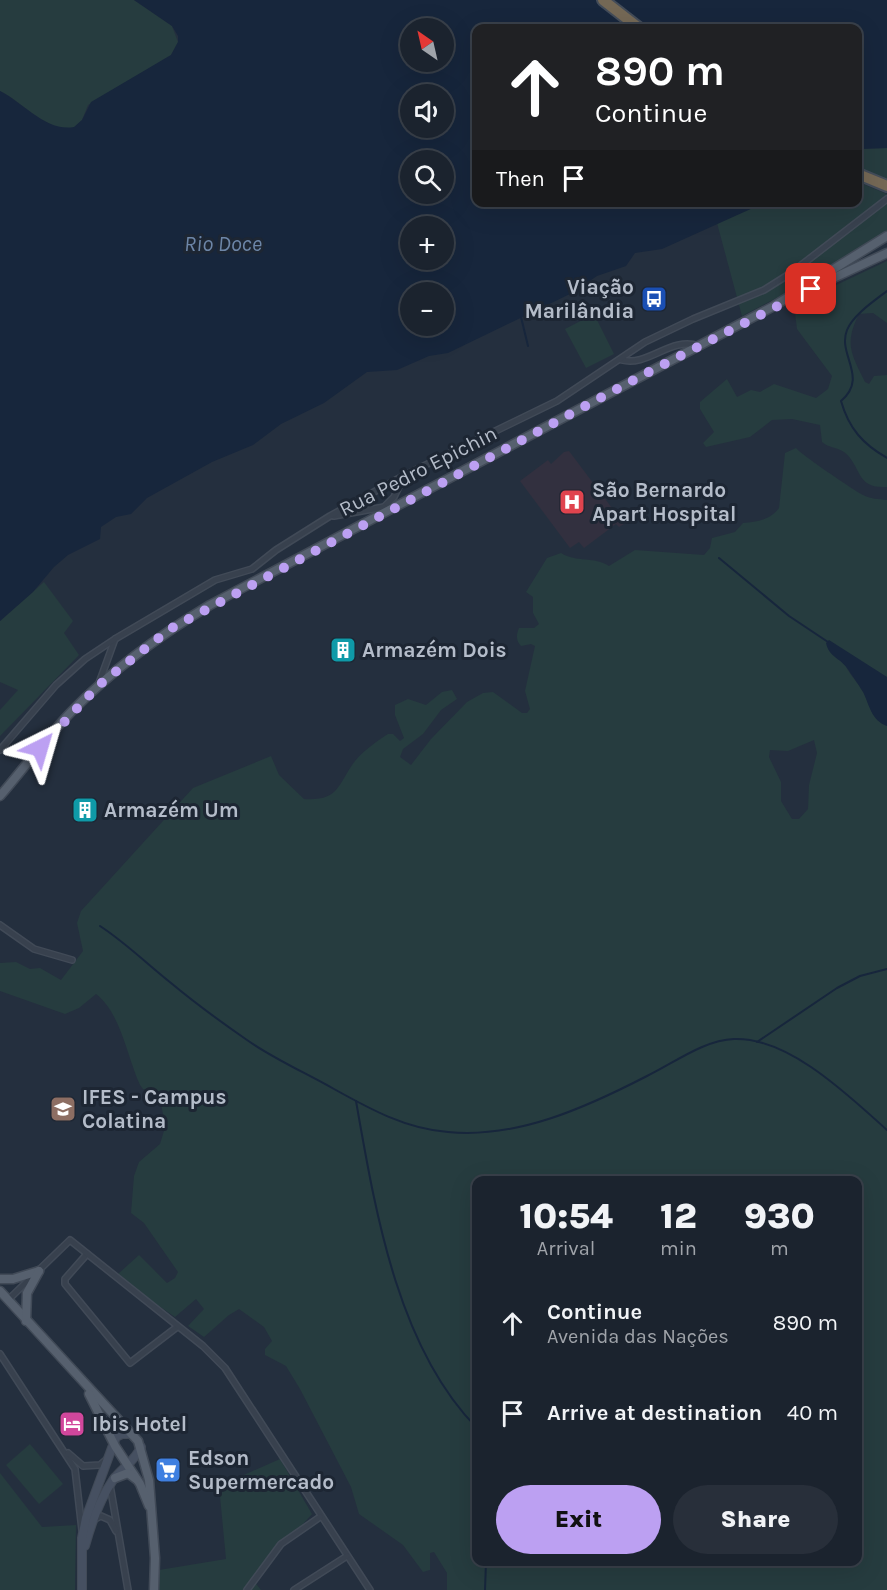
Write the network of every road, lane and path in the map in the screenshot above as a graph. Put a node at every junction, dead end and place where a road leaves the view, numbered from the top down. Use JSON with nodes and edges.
{"nodes":[{"id":1,"x":603,"y":0,"type":"edge"},
{"id":2,"x":634,"y":24,"type":"edge"},
{"id":3,"x":862,"y":176,"type":"edge"},
{"id":4,"x":887,"y":186,"type":"edge"},
{"id":5,"x":887,"y":199,"type":"edge"},
{"id":6,"x":887,"y":236,"type":"edge"},
{"id":7,"x":887,"y":253,"type":"edge"},
{"id":8,"x":774,"y":306,"type":"junction"},
{"id":9,"x":699,"y":346,"type":"junction"},
{"id":10,"x":622,"y":360,"type":"junction"},
{"id":11,"x":405,"y":475,"type":"junction"},
{"id":12,"x":386,"y":510,"type":"junction"},
{"id":13,"x":330,"y":516,"type":"junction"},
{"id":14,"x":115,"y":639,"type":"junction"},
{"id":15,"x":99,"y":685,"type":"junction"},
{"id":16,"x":0,"y":750,"type":"edge"},
{"id":17,"x":0,"y":796,"type":"edge"},
{"id":18,"x":0,"y":925,"type":"edge"},
{"id":19,"x":72,"y":960,"type":"dead end"},
{"id":20,"x":87,"y":1254,"type":"junction"},
{"id":21,"x":39,"y":1271,"type":"junction"},
{"id":22,"x":0,"y":1279,"type":"edge"},
{"id":23,"x":0,"y":1291,"type":"edge"},
{"id":24,"x":8,"y":1299,"type":"junction"},
{"id":25,"x":26,"y":1321,"type":"junction"},
{"id":26,"x":177,"y":1327,"type":"junction"},
{"id":27,"x":0,"y":1354,"type":"edge"},
{"id":28,"x":79,"y":1378,"type":"junction"},
{"id":29,"x":131,"y":1434,"type":"junction"},
{"id":30,"x":114,"y":1443,"type":"junction"},
{"id":31,"x":62,"y":1446,"type":"junction"},
{"id":32,"x":141,"y":1447,"type":"junction"},
{"id":33,"x":109,"y":1458,"type":"junction"},
{"id":34,"x":128,"y":1462,"type":"junction"},
{"id":35,"x":112,"y":1481,"type":"junction"},
{"id":36,"x":140,"y":1484,"type":"junction"},
{"id":37,"x":320,"y":1517,"type":"junction"},
{"id":38,"x":153,"y":1518,"type":"junction"},
{"id":39,"x":93,"y":1520,"type":"junction"},
{"id":40,"x":118,"y":1535,"type":"junction"},
{"id":41,"x":82,"y":1538,"type":"junction"},
{"id":42,"x":82,"y":1556,"type":"junction"},
{"id":43,"x":347,"y":1556,"type":"junction"},
{"id":44,"x":82,"y":1590,"type":"edge"},
{"id":45,"x":128,"y":1590,"type":"edge"},
{"id":46,"x":154,"y":1590,"type":"edge"},
{"id":47,"x":247,"y":1590,"type":"edge"},
{"id":48,"x":294,"y":1590,"type":"edge"},
{"id":49,"x":370,"y":1590,"type":"edge"}],
"edges":[{"from":1,"to":2,"type":"highway"},
{"from":3,"to":4,"type":"highway"},
{"from":5,"to":10,"type":"street","name":"Rua Pedro Epichin"},
{"from":6,"to":8,"type":"main road"},
{"from":7,"to":8,"type":"main road"},
{"from":8,"to":9,"type":"main road"},
{"from":9,"to":10,"type":"street"},
{"from":9,"to":12,"type":"main road"},
{"from":10,"to":11,"type":"street","name":"Rua Pedro Epichin"},
{"from":11,"to":12,"type":"street"},
{"from":11,"to":13,"type":"street","name":"Rua Pedro Epichin"},
{"from":12,"to":13,"type":"street"},
{"from":12,"to":15,"type":"main road"},
{"from":13,"to":14,"type":"street","name":"Rua Pedro Epichin"},
{"from":14,"to":15,"type":"street"},
{"from":14,"to":16,"type":"street","name":"Rua Pedro Epichin"},
{"from":15,"to":17,"type":"main road"},
{"from":18,"to":19,"type":"street"},
{"from":20,"to":21,"type":"street"},
{"from":20,"to":26,"type":"street"},
{"from":20,"to":26,"type":"street"},
{"from":21,"to":22,"type":"main road"},
{"from":21,"to":24,"type":"street"},
{"from":21,"to":25,"type":"main road"},
{"from":23,"to":24,"type":"main road"},
{"from":24,"to":25,"type":"main road"},
{"from":25,"to":28,"type":"main road"},
{"from":26,"to":37,"type":"street"},
{"from":27,"to":31,"type":"street"},
{"from":28,"to":29,"type":"main road"},
{"from":28,"to":30,"type":"main road"},
{"from":29,"to":30,"type":"street"},
{"from":29,"to":32,"type":"main road"},
{"from":30,"to":33,"type":"street"},
{"from":30,"to":34,"type":"main road"},
{"from":31,"to":33,"type":"street"},
{"from":31,"to":41,"type":"street"},
{"from":32,"to":34,"type":"street"},
{"from":32,"to":38,"type":"main road"},
{"from":33,"to":41,"type":"street"},
{"from":34,"to":35,"type":"street"},
{"from":34,"to":36,"type":"main road"},
{"from":35,"to":36,"type":"main road"},
{"from":35,"to":39,"type":"street"},
{"from":35,"to":40,"type":"street"},
{"from":36,"to":38,"type":"main road"},
{"from":37,"to":43,"type":"street"},
{"from":37,"to":47,"type":"street"},
{"from":38,"to":46,"type":"main road"},
{"from":39,"to":40,"type":"street"},
{"from":39,"to":42,"type":"street"},
{"from":40,"to":45,"type":"street"},
{"from":41,"to":42,"type":"street"},
{"from":42,"to":44,"type":"street"},
{"from":43,"to":48,"type":"street"},
{"from":43,"to":49,"type":"street"}]}
